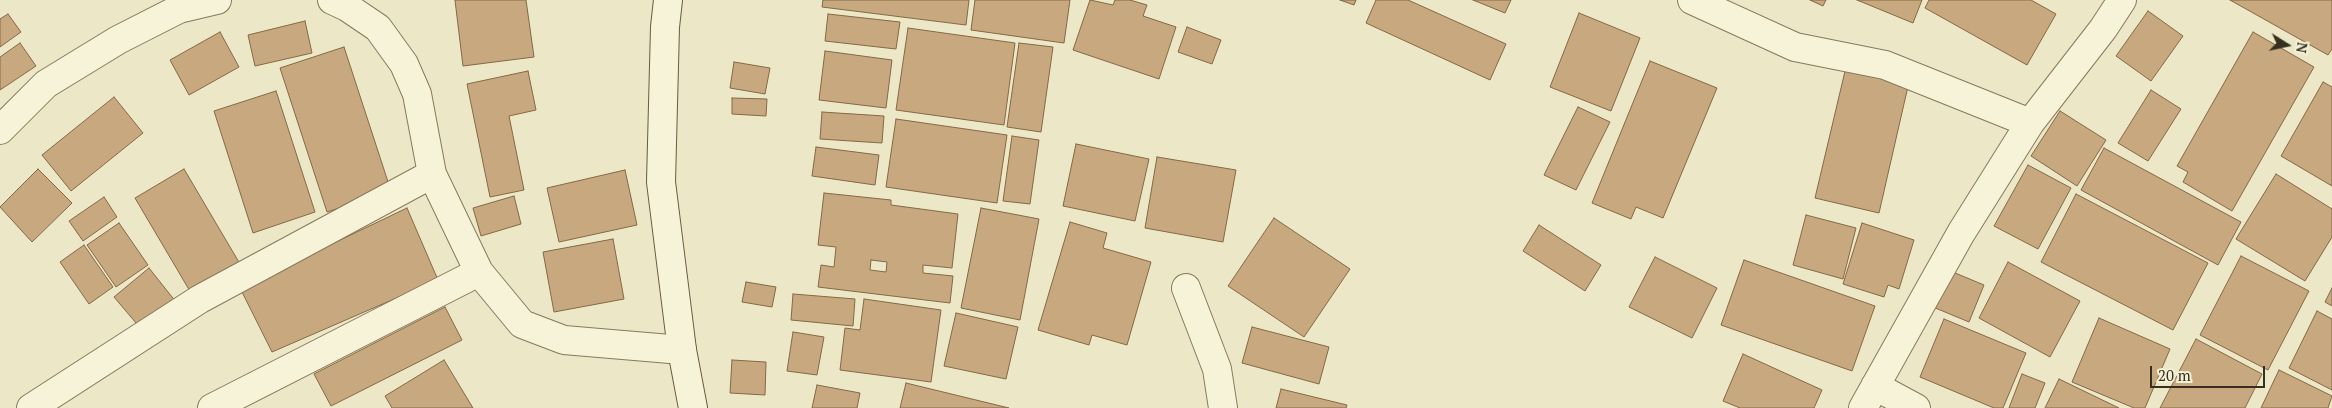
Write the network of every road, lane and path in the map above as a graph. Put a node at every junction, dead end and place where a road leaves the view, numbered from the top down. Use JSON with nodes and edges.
{"nodes":[{"id":1,"x":217,"y":0,"type":"edge"},
{"id":2,"x":332,"y":0,"type":"edge"},
{"id":3,"x":668,"y":0,"type":"edge"},
{"id":4,"x":1692,"y":0,"type":"edge"},
{"id":5,"x":2122,"y":0,"type":"edge"},
{"id":6,"x":2030,"y":123,"type":"junction"},
{"id":7,"x":0,"y":130,"type":"edge"},
{"id":8,"x":432,"y":174,"type":"junction"},
{"id":9,"x":479,"y":272,"type":"junction"},
{"id":10,"x":1186,"y":288,"type":"dead end"},
{"id":11,"x":682,"y":350,"type":"junction"},
{"id":12,"x":1869,"y":397,"type":"edge"},
{"id":13,"x":31,"y":408,"type":"edge"},
{"id":14,"x":212,"y":408,"type":"edge"},
{"id":15,"x":693,"y":408,"type":"edge"},
{"id":16,"x":1223,"y":408,"type":"edge"},
{"id":17,"x":1916,"y":408,"type":"edge"}],
"edges":[{"from":1,"to":7,"type":"street"},
{"from":2,"to":8,"type":"street"},
{"from":3,"to":11,"type":"street"},
{"from":4,"to":6,"type":"street"},
{"from":5,"to":6,"type":"street"},
{"from":6,"to":12,"type":"street"},
{"from":8,"to":9,"type":"street"},
{"from":8,"to":13,"type":"street"},
{"from":9,"to":11,"type":"street"},
{"from":9,"to":14,"type":"street"},
{"from":10,"to":16,"type":"street"},
{"from":11,"to":15,"type":"street"},
{"from":12,"to":17,"type":"street"}]}
